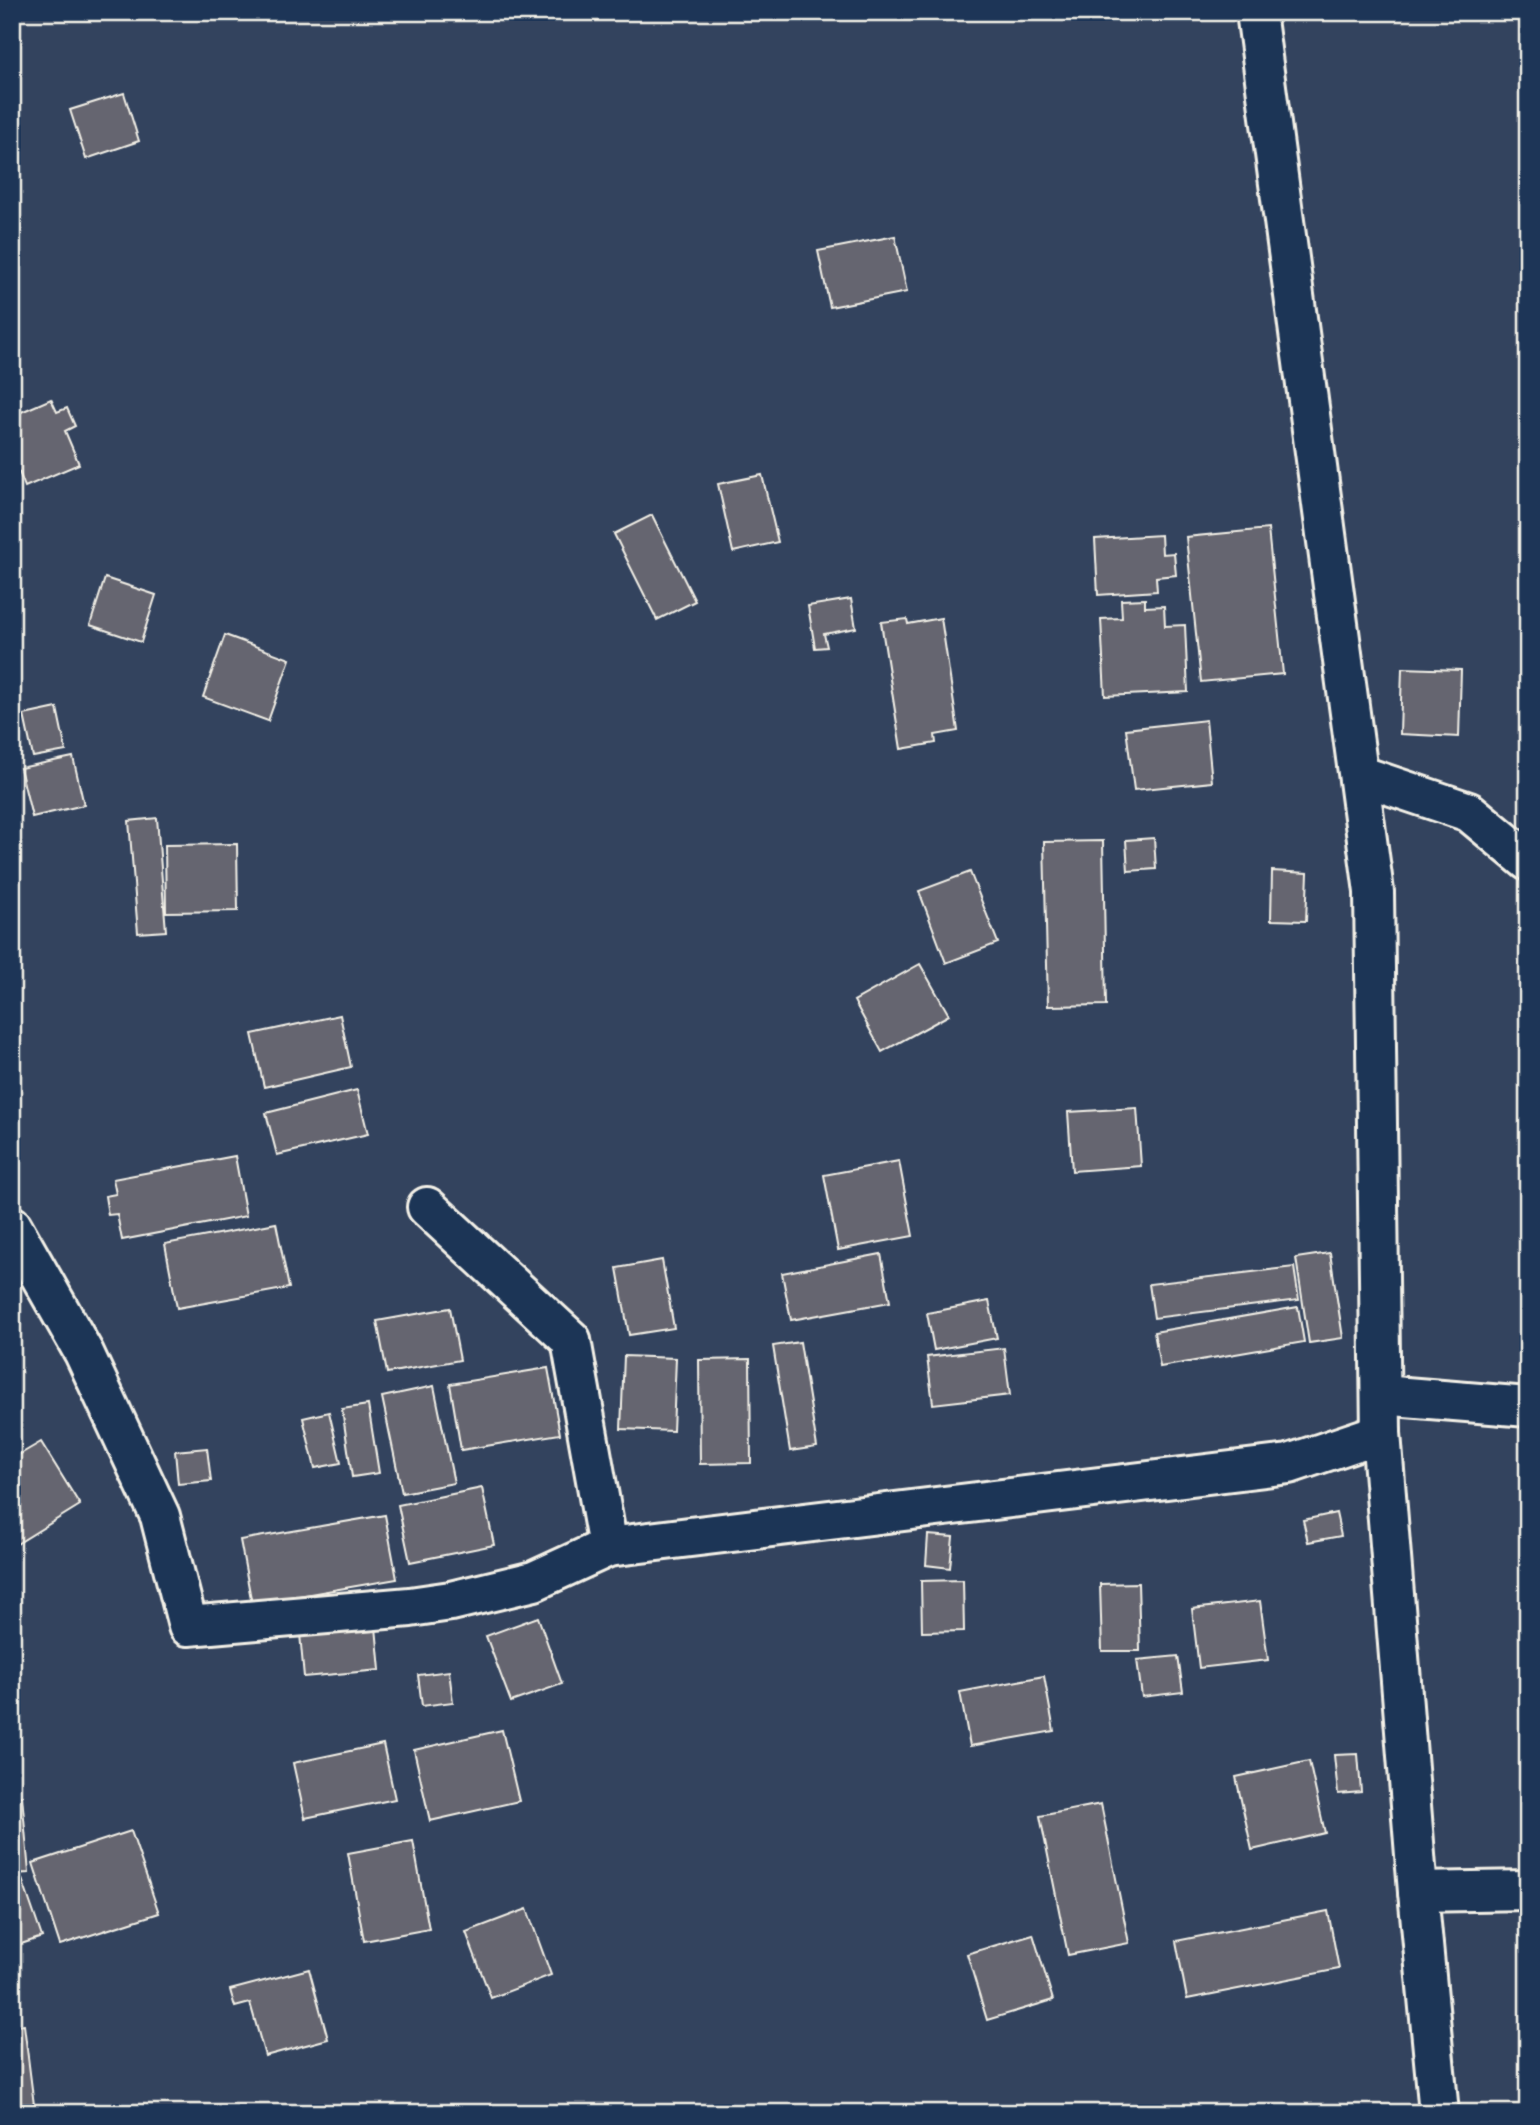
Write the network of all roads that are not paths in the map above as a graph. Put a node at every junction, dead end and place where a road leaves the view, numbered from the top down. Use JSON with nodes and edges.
{"nodes":[{"id":1,"x":1256,"y":12,"type":"edge"},
{"id":2,"x":1359,"y":775,"type":"junction"},
{"id":3,"x":1528,"y":862,"type":"edge"},
{"id":4,"x":427,"y":1208,"type":"dead end"},
{"id":5,"x":12,"y":1226,"type":"edge"},
{"id":6,"x":1528,"y":1407,"type":"edge"},
{"id":7,"x":1381,"y":1414,"type":"junction"},
{"id":8,"x":608,"y":1547,"type":"junction"},
{"id":9,"x":1528,"y":1890,"type":"edge"},
{"id":10,"x":1418,"y":1892,"type":"junction"},
{"id":11,"x":1439,"y":2113,"type":"edge"}],
"edges":[{"from":1,"to":2,"type":"street"},
{"from":2,"to":3,"type":"street"},
{"from":2,"to":7,"type":"street"},
{"from":4,"to":8,"type":"street"},
{"from":5,"to":8,"type":"street"},
{"from":6,"to":7,"type":"street"},
{"from":7,"to":8,"type":"street"},
{"from":7,"to":10,"type":"street"},
{"from":9,"to":10,"type":"street"},
{"from":10,"to":11,"type":"street"}]}
